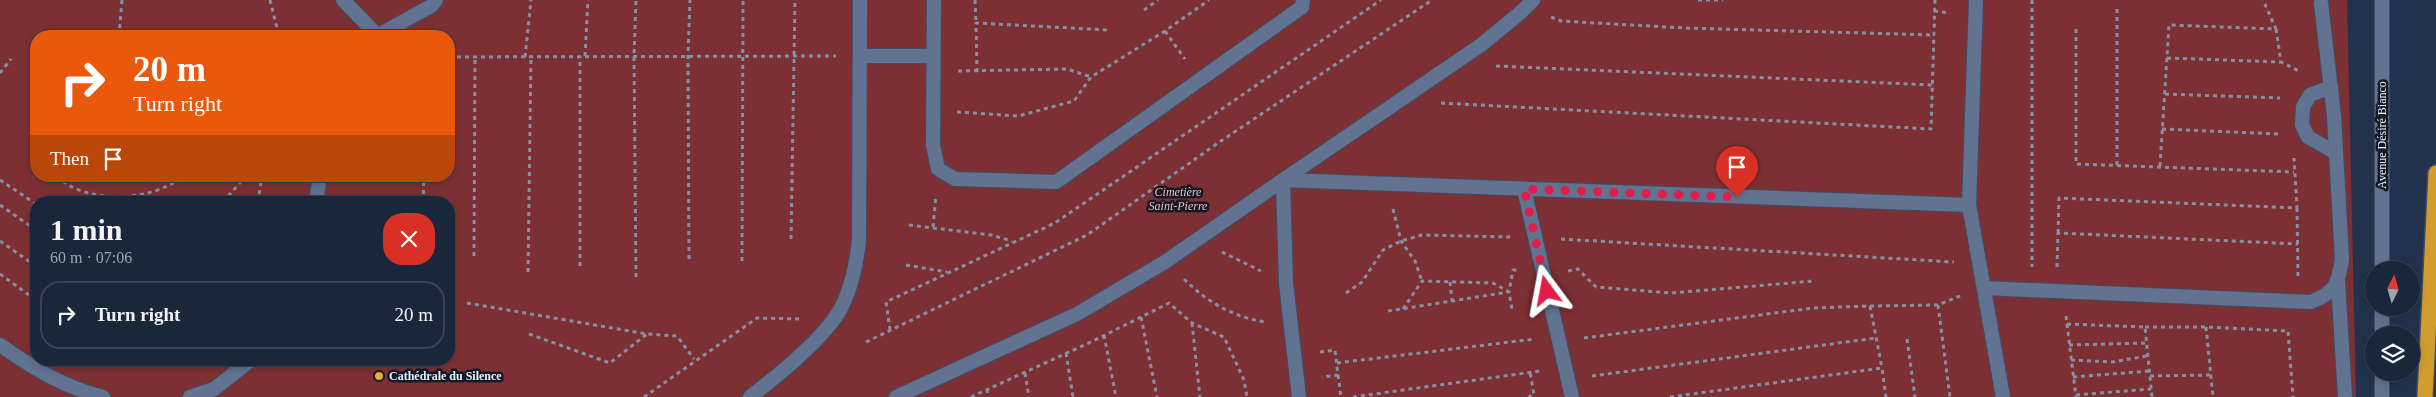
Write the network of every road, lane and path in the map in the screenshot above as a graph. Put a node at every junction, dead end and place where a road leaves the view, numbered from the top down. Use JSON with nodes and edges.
{"nodes":[{"id":1,"x":122,"y":0,"type":"edge"},
{"id":2,"x":270,"y":0,"type":"edge"},
{"id":3,"x":343,"y":0,"type":"edge"},
{"id":4,"x":436,"y":0,"type":"edge"},
{"id":5,"x":531,"y":0,"type":"edge"},
{"id":6,"x":588,"y":0,"type":"edge"},
{"id":7,"x":636,"y":0,"type":"edge"},
{"id":8,"x":690,"y":0,"type":"edge"},
{"id":9,"x":743,"y":0,"type":"edge"},
{"id":10,"x":795,"y":0,"type":"edge"},
{"id":11,"x":860,"y":0,"type":"edge"},
{"id":12,"x":934,"y":0,"type":"edge"},
{"id":13,"x":975,"y":0,"type":"edge"},
{"id":14,"x":1158,"y":0,"type":"edge"},
{"id":15,"x":1209,"y":0,"type":"edge"},
{"id":16,"x":1381,"y":0,"type":"edge"},
{"id":17,"x":1432,"y":0,"type":"edge"},
{"id":18,"x":1698,"y":0,"type":"edge"},
{"id":19,"x":1724,"y":0,"type":"edge"},
{"id":20,"x":1935,"y":0,"type":"edge"},
{"id":21,"x":1976,"y":0,"type":"edge"},
{"id":22,"x":2032,"y":0,"type":"edge"},
{"id":23,"x":2263,"y":0,"type":"edge"},
{"id":24,"x":2382,"y":0,"type":"edge"},
{"id":25,"x":1306,"y":2,"type":"edge"},
{"id":26,"x":2321,"y":3,"type":"dead end"},
{"id":27,"x":1529,"y":4,"type":"edge"},
{"id":28,"x":2117,"y":7,"type":"dead end"},
{"id":29,"x":1144,"y":10,"type":"dead end"},
{"id":30,"x":976,"y":23,"type":"junction"},
{"id":31,"x":2076,"y":29,"type":"dead end"},
{"id":32,"x":2276,"y":29,"type":"junction"},
{"id":33,"x":120,"y":30,"type":"edge"},
{"id":34,"x":278,"y":30,"type":"edge"},
{"id":35,"x":371,"y":30,"type":"edge"},
{"id":36,"x":388,"y":30,"type":"edge"},
{"id":37,"x":1108,"y":30,"type":"dead end"},
{"id":38,"x":1166,"y":31,"type":"junction"},
{"id":39,"x":1934,"y":35,"type":"junction"},
{"id":40,"x":742,"y":54,"type":"junction"},
{"id":41,"x":688,"y":55,"type":"junction"},
{"id":42,"x":531,"y":56,"type":"junction"},
{"id":43,"x":580,"y":56,"type":"junction"},
{"id":44,"x":585,"y":56,"type":"junction"},
{"id":45,"x":634,"y":56,"type":"junction"},
{"id":46,"x":794,"y":56,"type":"junction"},
{"id":47,"x":860,"y":56,"type":"junction"},
{"id":48,"x":455,"y":57,"type":"edge"},
{"id":49,"x":475,"y":57,"type":"junction"},
{"id":50,"x":525,"y":57,"type":"junction"},
{"id":51,"x":2167,"y":58,"type":"junction"},
{"id":52,"x":11,"y":59,"type":"dead end"},
{"id":53,"x":1187,"y":61,"type":"dead end"},
{"id":54,"x":2281,"y":62,"type":"junction"},
{"id":55,"x":933,"y":63,"type":"junction"},
{"id":56,"x":1453,"y":64,"type":"junction"},
{"id":57,"x":977,"y":72,"type":"junction"},
{"id":58,"x":0,"y":73,"type":"edge"},
{"id":59,"x":1091,"y":77,"type":"junction"},
{"id":60,"x":1933,"y":85,"type":"junction"},
{"id":61,"x":2331,"y":87,"type":"junction"},
{"id":62,"x":2166,"y":94,"type":"junction"},
{"id":63,"x":2307,"y":99,"type":"junction"},
{"id":64,"x":1401,"y":100,"type":"junction"},
{"id":65,"x":933,"y":111,"type":"junction"},
{"id":66,"x":2162,"y":129,"type":"junction"},
{"id":67,"x":2300,"y":134,"type":"junction"},
{"id":68,"x":2336,"y":152,"type":"junction"},
{"id":69,"x":2116,"y":165,"type":"junction"},
{"id":70,"x":2160,"y":166,"type":"junction"},
{"id":71,"x":2294,"y":172,"type":"junction"},
{"id":72,"x":2436,"y":173,"type":"edge"},
{"id":73,"x":0,"y":180,"type":"edge"},
{"id":74,"x":1283,"y":180,"type":"junction"},
{"id":75,"x":63,"y":182,"type":"edge"},
{"id":76,"x":173,"y":182,"type":"edge"},
{"id":77,"x":241,"y":182,"type":"edge"},
{"id":78,"x":261,"y":182,"type":"edge"},
{"id":79,"x":319,"y":182,"type":"edge"},
{"id":80,"x":424,"y":182,"type":"edge"},
{"id":81,"x":1388,"y":184,"type":"junction"},
{"id":82,"x":1524,"y":189,"type":"junction"},
{"id":83,"x":104,"y":196,"type":"edge"},
{"id":84,"x":134,"y":196,"type":"edge"},
{"id":85,"x":228,"y":196,"type":"edge"},
{"id":86,"x":259,"y":196,"type":"edge"},
{"id":87,"x":317,"y":196,"type":"edge"},
{"id":88,"x":423,"y":196,"type":"edge"},
{"id":89,"x":30,"y":200,"type":"edge"},
{"id":90,"x":0,"y":204,"type":"edge"},
{"id":91,"x":1969,"y":205,"type":"junction"},
{"id":92,"x":2296,"y":208,"type":"junction"},
{"id":93,"x":909,"y":225,"type":"dead end"},
{"id":94,"x":30,"y":226,"type":"edge"},
{"id":95,"x":2058,"y":233,"type":"junction"},
{"id":96,"x":1535,"y":238,"type":"junction"},
{"id":97,"x":791,"y":239,"type":"dead end"},
{"id":98,"x":1196,"y":240,"type":"junction"},
{"id":99,"x":0,"y":241,"type":"edge"},
{"id":100,"x":1401,"y":241,"type":"junction"},
{"id":101,"x":1013,"y":242,"type":"junction"},
{"id":102,"x":2298,"y":244,"type":"junction"},
{"id":103,"x":474,"y":256,"type":"dead end"},
{"id":104,"x":689,"y":259,"type":"dead end"},
{"id":105,"x":742,"y":261,"type":"dead end"},
{"id":106,"x":2382,"y":261,"type":"edge"},
{"id":107,"x":30,"y":262,"type":"edge"},
{"id":108,"x":1165,"y":262,"type":"junction"},
{"id":109,"x":1980,"y":264,"type":"junction"},
{"id":110,"x":906,"y":265,"type":"dead end"},
{"id":111,"x":580,"y":266,"type":"dead end"},
{"id":112,"x":528,"y":272,"type":"dead end"},
{"id":113,"x":948,"y":272,"type":"junction"},
{"id":114,"x":1543,"y":273,"type":"junction"},
{"id":115,"x":0,"y":274,"type":"edge"},
{"id":116,"x":636,"y":277,"type":"dead end"},
{"id":117,"x":1422,"y":281,"type":"junction"},
{"id":118,"x":1814,"y":281,"type":"dead end"},
{"id":119,"x":2338,"y":281,"type":"junction"},
{"id":120,"x":1450,"y":282,"type":"junction"},
{"id":121,"x":1286,"y":283,"type":"junction"},
{"id":122,"x":1984,"y":288,"type":"junction"},
{"id":123,"x":2032,"y":290,"type":"junction"},
{"id":124,"x":1509,"y":292,"type":"junction"},
{"id":125,"x":2060,"y":292,"type":"junction"},
{"id":126,"x":1346,"y":293,"type":"dead end"},
{"id":127,"x":30,"y":296,"type":"edge"},
{"id":128,"x":1452,"y":301,"type":"junction"},
{"id":129,"x":2298,"y":301,"type":"junction"},
{"id":130,"x":467,"y":303,"type":"dead end"},
{"id":131,"x":1938,"y":305,"type":"junction"},
{"id":132,"x":1870,"y":306,"type":"junction"},
{"id":133,"x":1402,"y":309,"type":"junction"},
{"id":134,"x":1512,"y":309,"type":"dead end"},
{"id":135,"x":1388,"y":311,"type":"dead end"},
{"id":136,"x":1141,"y":317,"type":"junction"},
{"id":137,"x":833,"y":319,"type":"junction"},
{"id":138,"x":1192,"y":322,"type":"junction"},
{"id":139,"x":2066,"y":324,"type":"junction"},
{"id":140,"x":1291,"y":326,"type":"junction"},
{"id":141,"x":2145,"y":327,"type":"junction"},
{"id":142,"x":2206,"y":327,"type":"junction"},
{"id":143,"x":890,"y":330,"type":"junction"},
{"id":144,"x":529,"y":334,"type":"dead end"},
{"id":145,"x":647,"y":334,"type":"junction"},
{"id":146,"x":1104,"y":336,"type":"junction"},
{"id":147,"x":1876,"y":338,"type":"junction"},
{"id":148,"x":1558,"y":339,"type":"junction"},
{"id":149,"x":1907,"y":339,"type":"dead end"},
{"id":150,"x":866,"y":342,"type":"dead end"},
{"id":151,"x":2146,"y":343,"type":"junction"},
{"id":152,"x":0,"y":345,"type":"edge"},
{"id":153,"x":2069,"y":345,"type":"junction"},
{"id":154,"x":1066,"y":353,"type":"junction"},
{"id":155,"x":2148,"y":356,"type":"junction"},
{"id":156,"x":694,"y":359,"type":"junction"},
{"id":157,"x":2071,"y":360,"type":"junction"},
{"id":158,"x":1337,"y":363,"type":"dead end"},
{"id":159,"x":30,"y":366,"type":"edge"},
{"id":160,"x":30,"y":366,"type":"edge"},
{"id":161,"x":243,"y":366,"type":"edge"},
{"id":162,"x":1565,"y":367,"type":"junction"},
{"id":163,"x":1882,"y":368,"type":"junction"},
{"id":164,"x":2149,"y":371,"type":"junction"},
{"id":165,"x":1530,"y":372,"type":"junction"},
{"id":166,"x":1025,"y":373,"type":"junction"},
{"id":167,"x":1338,"y":375,"type":"dead end"},
{"id":168,"x":2211,"y":375,"type":"junction"},
{"id":169,"x":2150,"y":376,"type":"junction"},
{"id":170,"x":2073,"y":377,"type":"junction"},
{"id":171,"x":1568,"y":381,"type":"junction"},
{"id":172,"x":2382,"y":381,"type":"edge"},
{"id":173,"x":987,"y":389,"type":"junction"},
{"id":174,"x":2151,"y":389,"type":"junction"},
{"id":175,"x":1534,"y":396,"type":"edge"},
{"id":176,"x":2076,"y":396,"type":"edge"},
{"id":177,"x":103,"y":397,"type":"edge"},
{"id":178,"x":190,"y":397,"type":"edge"},
{"id":179,"x":644,"y":397,"type":"edge"},
{"id":180,"x":750,"y":397,"type":"edge"},
{"id":181,"x":896,"y":397,"type":"edge"},
{"id":182,"x":971,"y":397,"type":"edge"},
{"id":183,"x":988,"y":397,"type":"edge"},
{"id":184,"x":1029,"y":397,"type":"edge"},
{"id":185,"x":1073,"y":397,"type":"edge"},
{"id":186,"x":1116,"y":397,"type":"edge"},
{"id":187,"x":1157,"y":397,"type":"edge"},
{"id":188,"x":1200,"y":397,"type":"edge"},
{"id":189,"x":1247,"y":397,"type":"edge"},
{"id":190,"x":1298,"y":397,"type":"edge"},
{"id":191,"x":1341,"y":397,"type":"edge"},
{"id":192,"x":1353,"y":397,"type":"edge"},
{"id":193,"x":1528,"y":397,"type":"edge"},
{"id":194,"x":1572,"y":397,"type":"edge"},
{"id":195,"x":1670,"y":397,"type":"edge"},
{"id":196,"x":1886,"y":397,"type":"edge"},
{"id":197,"x":1915,"y":397,"type":"edge"},
{"id":198,"x":1950,"y":397,"type":"edge"},
{"id":199,"x":2003,"y":397,"type":"edge"},
{"id":200,"x":2152,"y":397,"type":"edge"},
{"id":201,"x":2213,"y":397,"type":"edge"},
{"id":202,"x":2293,"y":397,"type":"edge"},
{"id":203,"x":2345,"y":397,"type":"edge"},
{"id":204,"x":2382,"y":397,"type":"edge"},
{"id":205,"x":2425,"y":397,"type":"edge"}],
"edges":[{"from":1,"to":33,"type":"path"},
{"from":2,"to":34,"type":"path"},
{"from":3,"to":35,"type":"street"},
{"from":4,"to":36,"type":"street"},
{"from":5,"to":50,"type":"path"},
{"from":6,"to":44,"type":"path"},
{"from":7,"to":45,"type":"path"},
{"from":8,"to":41,"type":"path"},
{"from":9,"to":40,"type":"path"},
{"from":10,"to":46,"type":"path"},
{"from":11,"to":47,"type":"street"},
{"from":12,"to":55,"type":"street"},
{"from":13,"to":30,"type":"path"},
{"from":14,"to":29,"type":"path"},
{"from":15,"to":38,"type":"path"},
{"from":16,"to":101,"type":"path"},
{"from":17,"to":143,"type":"path"},
{"from":18,"to":19,"type":"path"},
{"from":20,"to":39,"type":"path"},
{"from":21,"to":91,"type":"street"},
{"from":22,"to":123,"type":"path"},
{"from":23,"to":32,"type":"path"},
{"from":24,"to":106,"type":"street","name":"Avenue Désiré Bianco"},
{"from":25,"to":65,"type":"street"},
{"from":26,"to":61,"type":"street"},
{"from":27,"to":39,"type":"path"},
{"from":27,"to":56,"type":"street"},
{"from":28,"to":69,"type":"path"},
{"from":30,"to":37,"type":"path"},
{"from":30,"to":57,"type":"path"},
{"from":31,"to":69,"type":"path"},
{"from":32,"to":51,"type":"path"},
{"from":32,"to":54,"type":"path"},
{"from":38,"to":53,"type":"path"},
{"from":38,"to":59,"type":"path"},
{"from":39,"to":60,"type":"path"},
{"from":40,"to":41,"type":"path"},
{"from":40,"to":46,"type":"path"},
{"from":40,"to":105,"type":"path"},
{"from":41,"to":45,"type":"path"},
{"from":41,"to":104,"type":"path"},
{"from":42,"to":43,"type":"path"},
{"from":42,"to":50,"type":"path"},
{"from":42,"to":112,"type":"path"},
{"from":43,"to":44,"type":"path"},
{"from":43,"to":111,"type":"path"},
{"from":44,"to":45,"type":"path"},
{"from":45,"to":116,"type":"path"},
{"from":46,"to":47,"type":"path"},
{"from":46,"to":97,"type":"path"},
{"from":47,"to":55,"type":"street"},
{"from":47,"to":137,"type":"street"},
{"from":48,"to":49,"type":"path"},
{"from":49,"to":50,"type":"path"},
{"from":49,"to":103,"type":"path"},
{"from":51,"to":54,"type":"path"},
{"from":51,"to":62,"type":"path"},
{"from":52,"to":58,"type":"path"},
{"from":54,"to":63,"type":"path"},
{"from":55,"to":57,"type":"path"},
{"from":55,"to":65,"type":"street"},
{"from":56,"to":60,"type":"path"},
{"from":56,"to":64,"type":"street"},
{"from":57,"to":59,"type":"path"},
{"from":59,"to":65,"type":"path"},
{"from":60,"to":64,"type":"path"},
{"from":61,"to":63,"type":"street"},
{"from":61,"to":68,"type":"street"},
{"from":62,"to":63,"type":"path"},
{"from":62,"to":66,"type":"path"},
{"from":63,"to":67,"type":"street"},
{"from":64,"to":74,"type":"street"},
{"from":66,"to":67,"type":"path"},
{"from":66,"to":70,"type":"path"},
{"from":67,"to":68,"type":"street"},
{"from":67,"to":71,"type":"path"},
{"from":68,"to":119,"type":"street"},
{"from":69,"to":70,"type":"path"},
{"from":70,"to":71,"type":"path"},
{"from":71,"to":92,"type":"path"},
{"from":72,"to":205,"type":"highway"},
{"from":73,"to":89,"type":"path"},
{"from":74,"to":81,"type":"street"},
{"from":74,"to":98,"type":"street"},
{"from":74,"to":121,"type":"street"},
{"from":75,"to":83,"type":"path"},
{"from":76,"to":84,"type":"path"},
{"from":77,"to":85,"type":"path"},
{"from":78,"to":86,"type":"path"},
{"from":79,"to":87,"type":"street"},
{"from":80,"to":88,"type":"path"},
{"from":81,"to":82,"type":"street"},
{"from":81,"to":100,"type":"path"},
{"from":82,"to":91,"type":"street"},
{"from":82,"to":96,"type":"street"},
{"from":90,"to":94,"type":"path"},
{"from":91,"to":109,"type":"street"},
{"from":92,"to":95,"type":"path"},
{"from":92,"to":102,"type":"path"},
{"from":93,"to":101,"type":"path"},
{"from":95,"to":102,"type":"path"},
{"from":95,"to":125,"type":"path"},
{"from":96,"to":100,"type":"path"},
{"from":96,"to":109,"type":"path"},
{"from":96,"to":114,"type":"street"},
{"from":98,"to":108,"type":"street"},
{"from":98,"to":121,"type":"path"},
{"from":99,"to":107,"type":"path"},
{"from":100,"to":117,"type":"path"},
{"from":100,"to":126,"type":"path"},
{"from":101,"to":113,"type":"path"},
{"from":102,"to":129,"type":"path"},
{"from":108,"to":140,"type":"path"},
{"from":108,"to":181,"type":"street"},
{"from":109,"to":122,"type":"street"},
{"from":110,"to":113,"type":"path"},
{"from":113,"to":143,"type":"path"},
{"from":114,"to":118,"type":"path"},
{"from":114,"to":124,"type":"path"},
{"from":114,"to":148,"type":"street"},
{"from":115,"to":127,"type":"path"},
{"from":117,"to":120,"type":"path"},
{"from":117,"to":133,"type":"path"},
{"from":119,"to":129,"type":"street"},
{"from":119,"to":203,"type":"street"},
{"from":120,"to":124,"type":"path"},
{"from":120,"to":128,"type":"path"},
{"from":121,"to":140,"type":"street"},
{"from":122,"to":123,"type":"street"},
{"from":122,"to":131,"type":"path"},
{"from":122,"to":199,"type":"street"},
{"from":123,"to":125,"type":"street"},
{"from":124,"to":128,"type":"path"},
{"from":124,"to":134,"type":"path"},
{"from":125,"to":129,"type":"street"},
{"from":125,"to":139,"type":"path"},
{"from":128,"to":133,"type":"path"},
{"from":130,"to":145,"type":"path"},
{"from":131,"to":132,"type":"path"},
{"from":131,"to":198,"type":"path"},
{"from":132,"to":147,"type":"path"},
{"from":132,"to":148,"type":"path"},
{"from":133,"to":135,"type":"path"},
{"from":136,"to":138,"type":"path"},
{"from":136,"to":146,"type":"path"},
{"from":136,"to":187,"type":"path"},
{"from":137,"to":156,"type":"path"},
{"from":137,"to":180,"type":"street"},
{"from":138,"to":188,"type":"path"},
{"from":138,"to":189,"type":"path"},
{"from":139,"to":141,"type":"path"},
{"from":139,"to":153,"type":"path"},
{"from":140,"to":190,"type":"street"},
{"from":141,"to":142,"type":"path"},
{"from":141,"to":151,"type":"path"},
{"from":142,"to":168,"type":"path"},
{"from":142,"to":202,"type":"path"},
{"from":143,"to":150,"type":"path"},
{"from":144,"to":145,"type":"path"},
{"from":145,"to":156,"type":"path"},
{"from":146,"to":154,"type":"path"},
{"from":146,"to":186,"type":"path"},
{"from":147,"to":163,"type":"path"},
{"from":147,"to":171,"type":"path"},
{"from":148,"to":158,"type":"path"},
{"from":148,"to":162,"type":"street"},
{"from":149,"to":197,"type":"path"},
{"from":151,"to":153,"type":"path"},
{"from":151,"to":155,"type":"path"},
{"from":152,"to":159,"type":"street"},
{"from":153,"to":157,"type":"path"},
{"from":154,"to":166,"type":"path"},
{"from":154,"to":185,"type":"path"},
{"from":155,"to":157,"type":"path"},
{"from":155,"to":164,"type":"path"},
{"from":156,"to":179,"type":"path"},
{"from":157,"to":170,"type":"path"},
{"from":160,"to":177,"type":"street"},
{"from":161,"to":178,"type":"street"},
{"from":162,"to":165,"type":"path"},
{"from":162,"to":171,"type":"street"},
{"from":163,"to":195,"type":"path"},
{"from":163,"to":196,"type":"path"},
{"from":164,"to":169,"type":"path"},
{"from":164,"to":170,"type":"path"},
{"from":165,"to":175,"type":"path"},
{"from":165,"to":192,"type":"path"},
{"from":166,"to":173,"type":"path"},
{"from":166,"to":184,"type":"path"},
{"from":167,"to":191,"type":"path"},
{"from":168,"to":169,"type":"path"},
{"from":168,"to":201,"type":"path"},
{"from":169,"to":174,"type":"path"},
{"from":170,"to":176,"type":"path"},
{"from":171,"to":194,"type":"street"},
{"from":172,"to":204,"type":"street"},
{"from":173,"to":182,"type":"path"},
{"from":173,"to":183,"type":"path"},
{"from":174,"to":176,"type":"path"},
{"from":174,"to":200,"type":"path"},
{"from":175,"to":193,"type":"path"}]}
